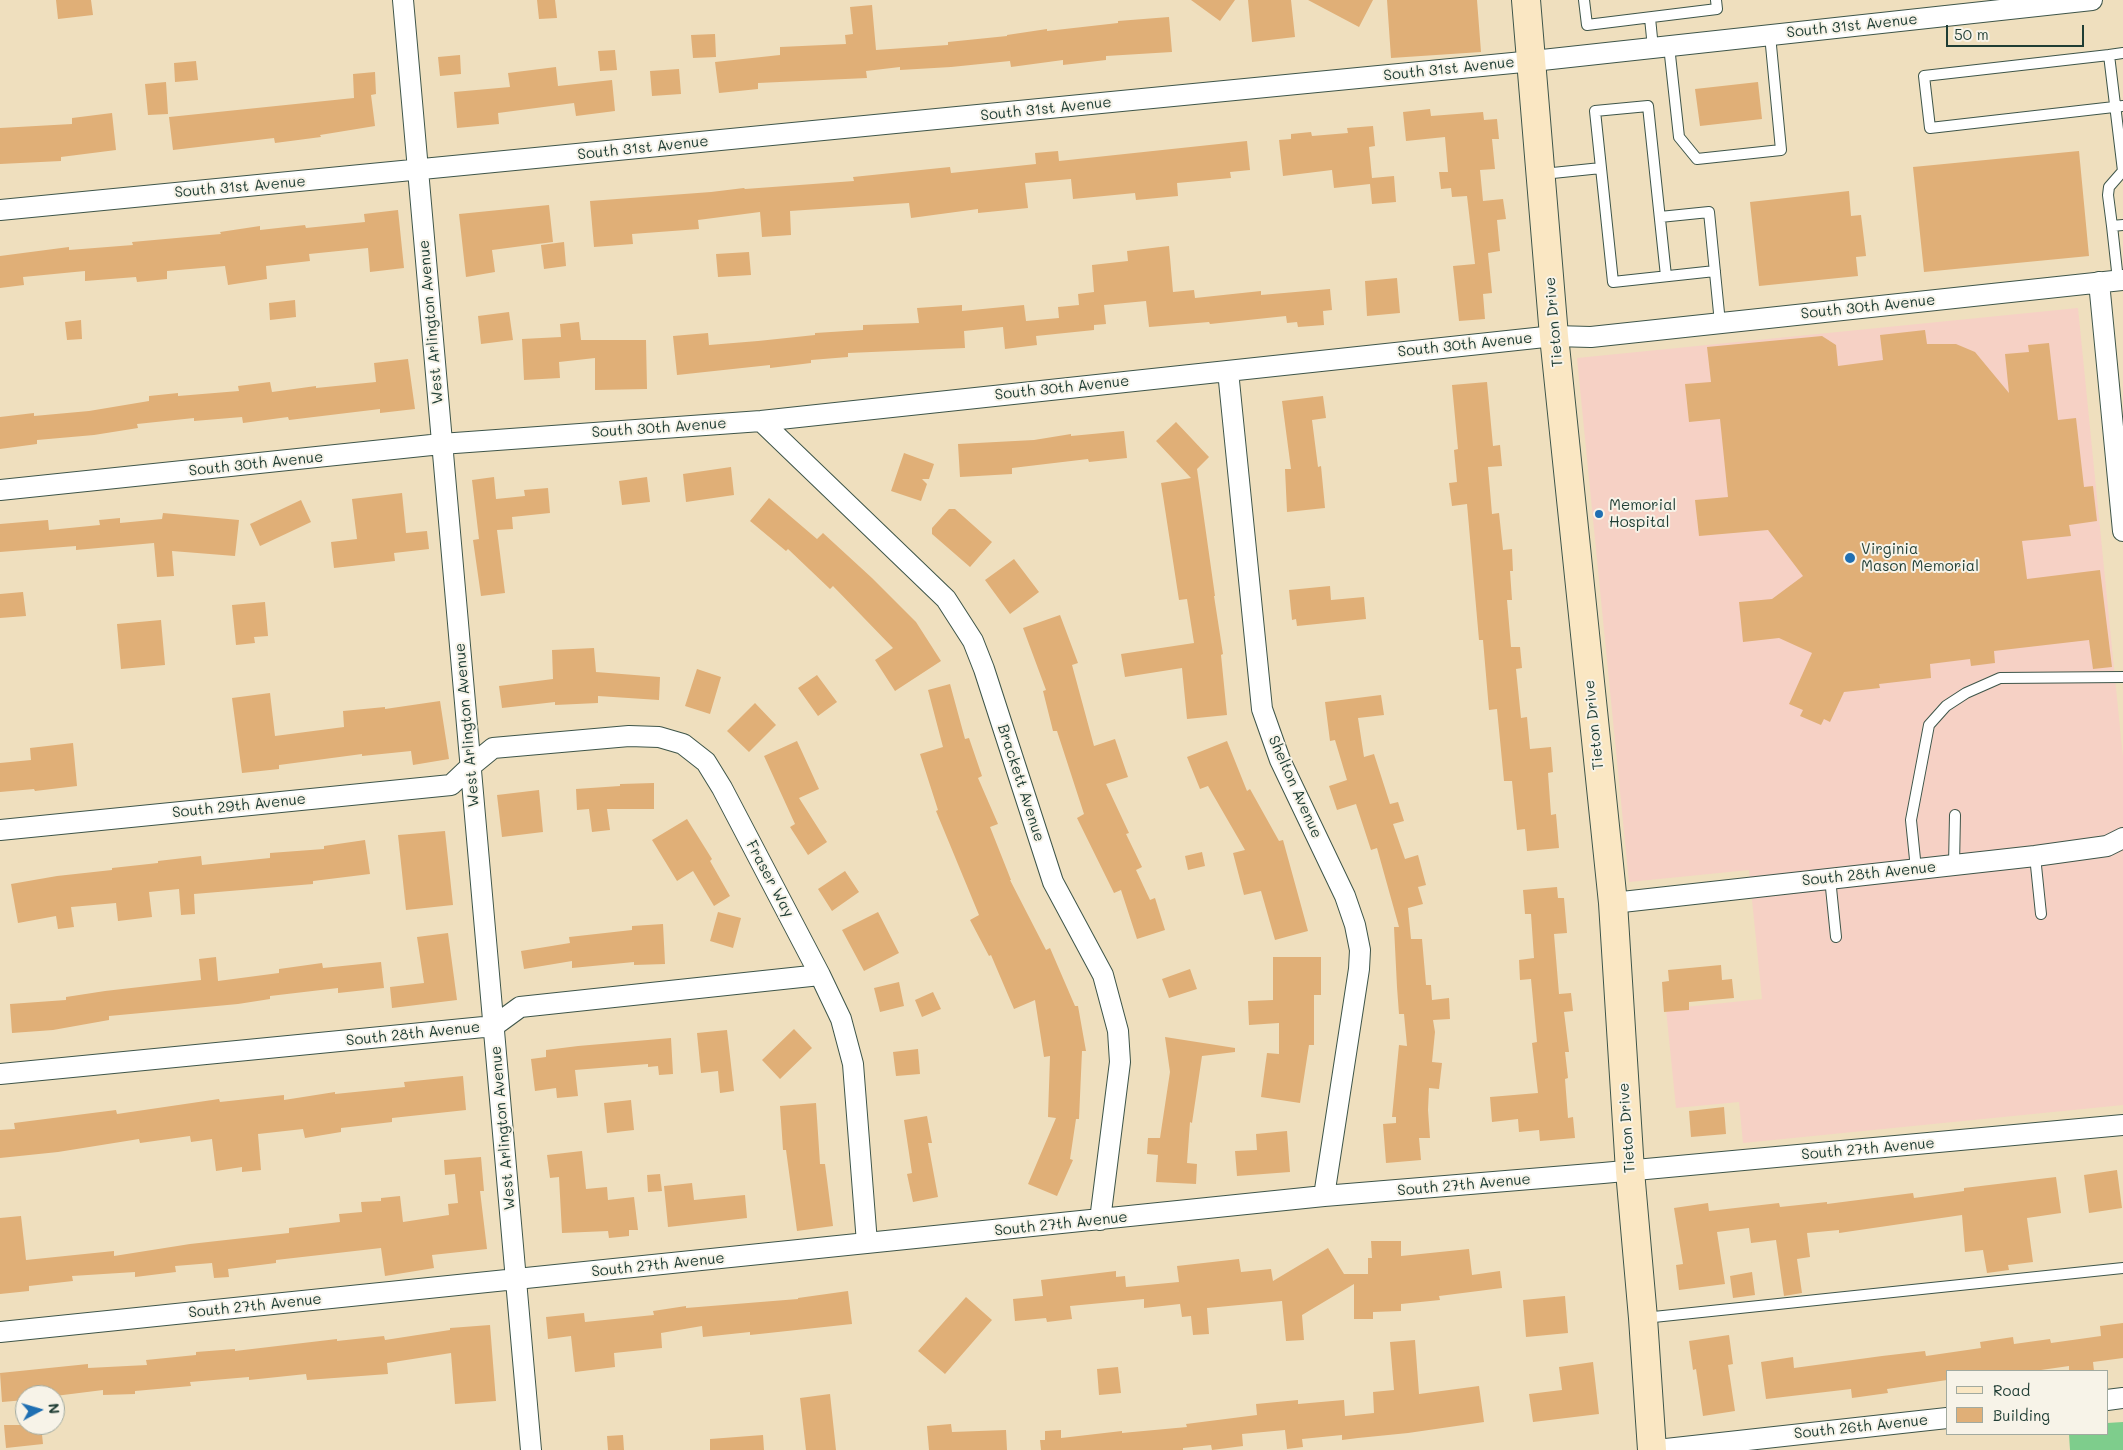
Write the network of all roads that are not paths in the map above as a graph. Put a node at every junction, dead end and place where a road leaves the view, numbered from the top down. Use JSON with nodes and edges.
{"nodes":[{"id":1,"x":403,"y":0,"type":"edge"},
{"id":2,"x":1526,"y":0,"type":"edge"},
{"id":3,"x":1584,"y":0,"type":"edge"},
{"id":4,"x":1716,"y":0,"type":"edge"},
{"id":5,"x":2092,"y":0,"type":"edge"},
{"id":6,"x":1650,"y":18,"type":"junction"},
{"id":7,"x":1770,"y":35,"type":"junction"},
{"id":8,"x":1661,"y":47,"type":"junction"},
{"id":9,"x":2123,"y":53,"type":"edge"},
{"id":10,"x":2109,"y":55,"type":"junction"},
{"id":11,"x":1533,"y":61,"type":"junction"},
{"id":12,"x":2119,"y":106,"type":"edge"},
{"id":13,"x":1601,"y":168,"type":"junction"},
{"id":14,"x":418,"y":170,"type":"junction"},
{"id":15,"x":2123,"y":171,"type":"edge"},
{"id":16,"x":1542,"y":174,"type":"junction"},
{"id":17,"x":0,"y":210,"type":"edge"},
{"id":18,"x":1660,"y":217,"type":"junction"},
{"id":19,"x":2123,"y":225,"type":"edge"},
{"id":20,"x":2112,"y":226,"type":"junction"},
{"id":21,"x":1715,"y":271,"type":"junction"},
{"id":22,"x":1666,"y":276,"type":"junction"},
{"id":23,"x":2113,"y":281,"type":"edge"},
{"id":24,"x":1720,"y":323,"type":"junction"},
{"id":25,"x":1554,"y":336,"type":"junction"},
{"id":26,"x":1228,"y":371,"type":"junction"},
{"id":27,"x":761,"y":421,"type":"junction"},
{"id":28,"x":441,"y":444,"type":"junction"},
{"id":29,"x":0,"y":490,"type":"edge"},
{"id":30,"x":2123,"y":531,"type":"edge"},
{"id":31,"x":2123,"y":677,"type":"edge"},
{"id":32,"x":471,"y":766,"type":"junction"},
{"id":33,"x":1955,"y":815,"type":"dead end"},
{"id":34,"x":0,"y":830,"type":"edge"},
{"id":35,"x":2123,"y":838,"type":"edge"},
{"id":36,"x":2035,"y":856,"type":"junction"},
{"id":37,"x":1954,"y":865,"type":"junction"},
{"id":38,"x":1916,"y":869,"type":"junction"},
{"id":39,"x":1830,"y":878,"type":"junction"},
{"id":40,"x":1612,"y":903,"type":"junction"},
{"id":41,"x":2041,"y":914,"type":"dead end"},
{"id":42,"x":1836,"y":937,"type":"dead end"},
{"id":43,"x":820,"y":975,"type":"junction"},
{"id":44,"x":494,"y":1026,"type":"junction"},
{"id":45,"x":0,"y":1074,"type":"edge"},
{"id":46,"x":2123,"y":1125,"type":"edge"},
{"id":47,"x":1630,"y":1170,"type":"junction"},
{"id":48,"x":1324,"y":1196,"type":"junction"},
{"id":49,"x":1100,"y":1220,"type":"junction"},
{"id":50,"x":867,"y":1243,"type":"junction"},
{"id":51,"x":2123,"y":1268,"type":"edge"},
{"id":52,"x":516,"y":1280,"type":"junction"},
{"id":53,"x":1643,"y":1318,"type":"junction"},
{"id":54,"x":0,"y":1332,"type":"edge"},
{"id":55,"x":2123,"y":1398,"type":"edge"},
{"id":56,"x":2108,"y":1400,"type":"edge"},
{"id":57,"x":1946,"y":1418,"type":"edge"},
{"id":58,"x":531,"y":1450,"type":"edge"},
{"id":59,"x":1652,"y":1450,"type":"edge"},
{"id":60,"x":1657,"y":1450,"type":"edge"}],
"edges":[{"from":1,"to":14,"type":"street","name":"West Arlington Avenue"},
{"from":2,"to":11,"type":"main road","name":"Tieton Drive"},
{"from":3,"to":6,"type":"lane"},
{"from":4,"to":6,"type":"lane"},
{"from":5,"to":7,"type":"street","name":"South 31st Avenue"},
{"from":6,"to":8,"type":"lane"},
{"from":7,"to":8,"type":"street","name":"South 31st Avenue"},
{"from":7,"to":8,"type":"lane"},
{"from":8,"to":11,"type":"street","name":"South 31st Avenue"},
{"from":9,"to":10,"type":"lane"},
{"from":10,"to":12,"type":"lane"},
{"from":10,"to":12,"type":"lane"},
{"from":11,"to":14,"type":"street","name":"South 31st Avenue"},
{"from":11,"to":16,"type":"main road","name":"Tieton Drive"},
{"from":12,"to":15,"type":"lane"},
{"from":13,"to":16,"type":"lane"},
{"from":13,"to":18,"type":"lane"},
{"from":13,"to":22,"type":"lane"},
{"from":14,"to":17,"type":"street","name":"South 31st Avenue"},
{"from":14,"to":28,"type":"street","name":"West Arlington Avenue"},
{"from":15,"to":20,"type":"lane"},
{"from":16,"to":25,"type":"main road","name":"Tieton Drive"},
{"from":18,"to":21,"type":"lane"},
{"from":18,"to":22,"type":"lane"},
{"from":19,"to":20,"type":"lane"},
{"from":20,"to":23,"type":"lane"},
{"from":21,"to":22,"type":"lane"},
{"from":21,"to":24,"type":"lane"},
{"from":23,"to":24,"type":"street","name":"South 30th Avenue"},
{"from":23,"to":30,"type":"street"},
{"from":24,"to":25,"type":"street","name":"South 30th Avenue"},
{"from":25,"to":26,"type":"street","name":"South 30th Avenue"},
{"from":25,"to":40,"type":"main road","name":"Tieton Drive"},
{"from":26,"to":27,"type":"street","name":"South 30th Avenue"},
{"from":26,"to":48,"type":"street","name":"Shelton Avenue"},
{"from":27,"to":28,"type":"street","name":"South 30th Avenue"},
{"from":27,"to":49,"type":"street","name":"Brackett Avenue"},
{"from":28,"to":29,"type":"street","name":"South 30th Avenue"},
{"from":28,"to":32,"type":"street","name":"West Arlington Avenue"},
{"from":31,"to":38,"type":"lane"},
{"from":32,"to":34,"type":"street","name":"South 29th Avenue"},
{"from":32,"to":43,"type":"street","name":"Fraser Way"},
{"from":32,"to":44,"type":"street","name":"West Arlington Avenue"},
{"from":33,"to":37,"type":"lane"},
{"from":35,"to":36,"type":"street","name":"South 28th Avenue"},
{"from":36,"to":37,"type":"street","name":"South 28th Avenue"},
{"from":36,"to":41,"type":"lane"},
{"from":37,"to":38,"type":"street","name":"South 28th Avenue"},
{"from":38,"to":39,"type":"street","name":"South 28th Avenue"},
{"from":39,"to":40,"type":"street","name":"South 28th Avenue"},
{"from":39,"to":42,"type":"lane"},
{"from":40,"to":47,"type":"main road","name":"Tieton Drive"},
{"from":43,"to":44,"type":"street","name":"South 28th Avenue"},
{"from":43,"to":50,"type":"street","name":"Fraser Way"},
{"from":44,"to":45,"type":"street","name":"South 28th Avenue"},
{"from":44,"to":52,"type":"street","name":"West Arlington Avenue"},
{"from":46,"to":47,"type":"street","name":"South 27th Avenue"},
{"from":47,"to":48,"type":"street","name":"South 27th Avenue"},
{"from":47,"to":53,"type":"main road","name":"Tieton Drive"},
{"from":48,"to":49,"type":"street","name":"South 27th Avenue"},
{"from":49,"to":50,"type":"street","name":"South 27th Avenue"},
{"from":50,"to":52,"type":"street","name":"South 27th Avenue"},
{"from":51,"to":53,"type":"lane"},
{"from":52,"to":54,"type":"street","name":"South 27th Avenue"},
{"from":52,"to":58,"type":"street","name":"West Arlington Avenue"},
{"from":53,"to":59,"type":"main road","name":"Tieton Drive"},
{"from":55,"to":56,"type":"street"},
{"from":57,"to":60,"type":"street","name":"South 26th Avenue"}]}
